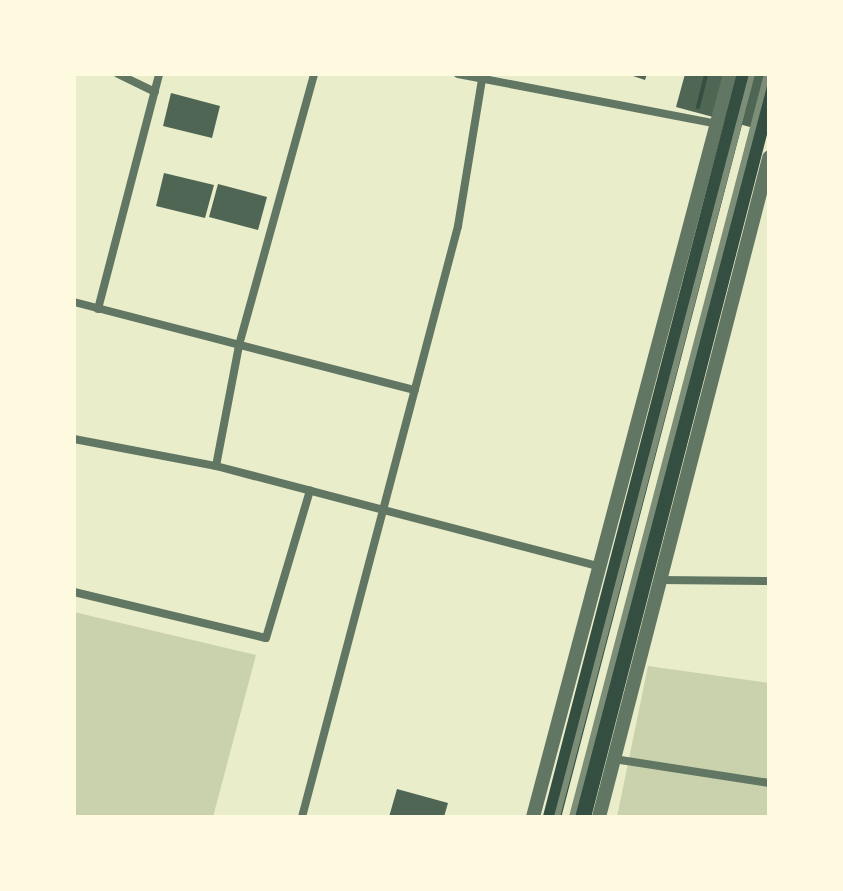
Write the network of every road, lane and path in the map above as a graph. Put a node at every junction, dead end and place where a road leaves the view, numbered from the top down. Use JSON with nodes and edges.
{"nodes":[{"id":1,"x":118,"y":74,"type":"edge"},
{"id":2,"x":159,"y":74,"type":"edge"},
{"id":3,"x":314,"y":74,"type":"edge"},
{"id":4,"x":458,"y":74,"type":"edge"},
{"id":5,"x":706,"y":74,"type":"edge"},
{"id":6,"x":730,"y":74,"type":"edge"},
{"id":7,"x":746,"y":74,"type":"edge"},
{"id":8,"x":482,"y":79,"type":"junction"},
{"id":9,"x":769,"y":91,"type":"edge"},
{"id":10,"x":155,"y":92,"type":"junction"},
{"id":11,"x":694,"y":120,"type":"junction"},
{"id":12,"x":717,"y":124,"type":"junction"},
{"id":13,"x":769,"y":158,"type":"edge"},
{"id":14,"x":74,"y":302,"type":"edge"},
{"id":15,"x":98,"y":309,"type":"junction"},
{"id":16,"x":239,"y":345,"type":"junction"},
{"id":17,"x":415,"y":390,"type":"junction"},
{"id":18,"x":74,"y":439,"type":"edge"},
{"id":19,"x":216,"y":466,"type":"junction"},
{"id":20,"x":310,"y":490,"type":"junction"},
{"id":21,"x":382,"y":508,"type":"junction"},
{"id":22,"x":598,"y":566,"type":"junction"},
{"id":23,"x":660,"y":581,"type":"junction"},
{"id":24,"x":769,"y":581,"type":"edge"},
{"id":25,"x":74,"y":592,"type":"edge"},
{"id":26,"x":614,"y":759,"type":"junction"},
{"id":27,"x":769,"y":783,"type":"edge"},
{"id":28,"x":302,"y":817,"type":"edge"},
{"id":29,"x":533,"y":817,"type":"edge"},
{"id":30,"x":552,"y":817,"type":"edge"},
{"id":31,"x":582,"y":817,"type":"edge"},
{"id":32,"x":599,"y":817,"type":"edge"}],
"edges":[{"from":1,"to":10,"type":"street"},
{"from":2,"to":10,"type":"street"},
{"from":3,"to":16,"type":"street"},
{"from":4,"to":8,"type":"street"},
{"from":5,"to":11,"type":"path"},
{"from":6,"to":12,"type":"street"},
{"from":7,"to":30,"type":"highway"},
{"from":8,"to":11,"type":"street"},
{"from":8,"to":17,"type":"street"},
{"from":9,"to":31,"type":"highway"},
{"from":10,"to":15,"type":"street"},
{"from":11,"to":12,"type":"street"},
{"from":12,"to":22,"type":"street"},
{"from":13,"to":23,"type":"street"},
{"from":14,"to":15,"type":"street"},
{"from":15,"to":16,"type":"street"},
{"from":16,"to":17,"type":"street"},
{"from":16,"to":19,"type":"street"},
{"from":17,"to":21,"type":"street"},
{"from":18,"to":19,"type":"street"},
{"from":19,"to":20,"type":"street"},
{"from":20,"to":21,"type":"street"},
{"from":20,"to":25,"type":"street"},
{"from":21,"to":22,"type":"street"},
{"from":21,"to":28,"type":"street"},
{"from":22,"to":29,"type":"street"},
{"from":23,"to":24,"type":"street"},
{"from":23,"to":26,"type":"street"},
{"from":26,"to":27,"type":"street"},
{"from":26,"to":32,"type":"street"}]}
